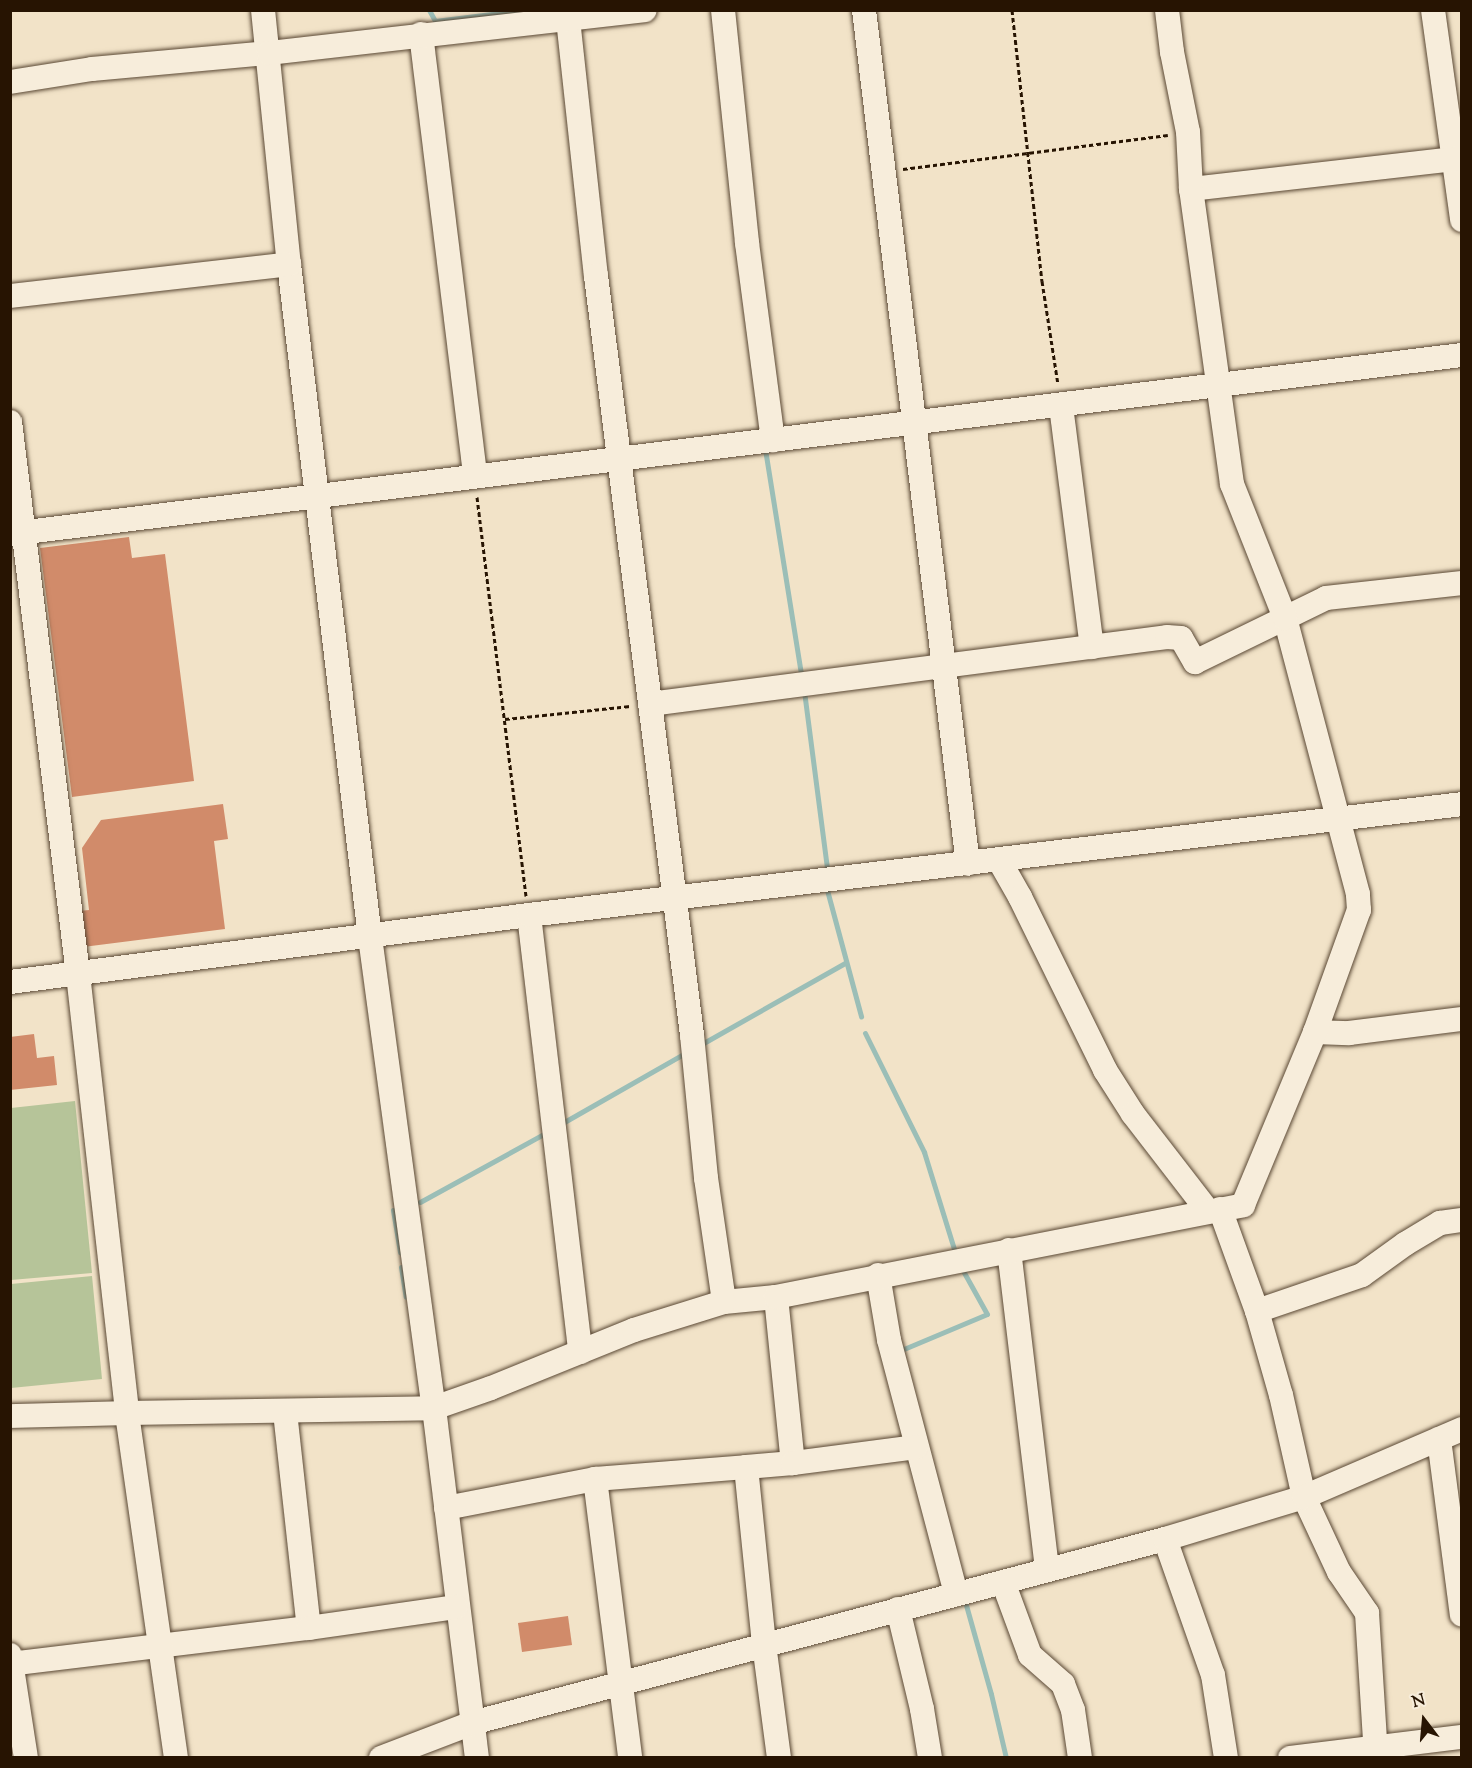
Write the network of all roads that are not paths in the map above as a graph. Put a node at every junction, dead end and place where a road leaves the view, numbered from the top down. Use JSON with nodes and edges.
{"nodes":[{"id":1,"x":263,"y":10,"type":"edge"},
{"id":2,"x":645,"y":10,"type":"edge"},
{"id":3,"x":723,"y":10,"type":"edge"},
{"id":4,"x":864,"y":10,"type":"edge"},
{"id":5,"x":1167,"y":10,"type":"edge"},
{"id":6,"x":1433,"y":10,"type":"edge"},
{"id":7,"x":567,"y":15,"type":"edge"},
{"id":8,"x":421,"y":34,"type":"junction"},
{"id":9,"x":269,"y":53,"type":"junction"},
{"id":10,"x":10,"y":82,"type":"edge"},
{"id":11,"x":1457,"y":158,"type":"edge"},
{"id":12,"x":1191,"y":189,"type":"junction"},
{"id":13,"x":1461,"y":220,"type":"edge"},
{"id":14,"x":289,"y":264,"type":"junction"},
{"id":15,"x":10,"y":296,"type":"edge"},
{"id":16,"x":1461,"y":355,"type":"edge"},
{"id":17,"x":1218,"y":386,"type":"junction"},
{"id":18,"x":1061,"y":406,"type":"junction"},
{"id":19,"x":10,"y":422,"type":"edge"},
{"id":20,"x":915,"y":422,"type":"junction"},
{"id":21,"x":773,"y":440,"type":"junction"},
{"id":22,"x":620,"y":459,"type":"junction"},
{"id":23,"x":475,"y":476,"type":"junction"},
{"id":24,"x":318,"y":494,"type":"junction"},
{"id":25,"x":17,"y":534,"type":"edge"},
{"id":26,"x":1461,"y":583,"type":"edge"},
{"id":27,"x":1285,"y":618,"type":"junction"},
{"id":28,"x":1092,"y":647,"type":"junction"},
{"id":29,"x":943,"y":665,"type":"junction"},
{"id":30,"x":650,"y":704,"type":"junction"},
{"id":31,"x":1461,"y":804,"type":"edge"},
{"id":32,"x":1338,"y":817,"type":"junction"},
{"id":33,"x":999,"y":860,"type":"junction"},
{"id":34,"x":968,"y":864,"type":"junction"},
{"id":35,"x":675,"y":898,"type":"junction"},
{"id":36,"x":529,"y":915,"type":"junction"},
{"id":37,"x":370,"y":937,"type":"junction"},
{"id":38,"x":78,"y":974,"type":"junction"},
{"id":39,"x":10,"y":982,"type":"edge"},
{"id":40,"x":1461,"y":1019,"type":"edge"},
{"id":41,"x":1315,"y":1032,"type":"junction"},
{"id":42,"x":1214,"y":1210,"type":"junction"},
{"id":43,"x":1461,"y":1220,"type":"edge"},
{"id":44,"x":1009,"y":1250,"type":"junction"},
{"id":45,"x":878,"y":1275,"type":"junction"},
{"id":46,"x":776,"y":1297,"type":"junction"},
{"id":47,"x":724,"y":1302,"type":"junction"},
{"id":48,"x":1257,"y":1311,"type":"junction"},
{"id":49,"x":580,"y":1352,"type":"junction"},
{"id":50,"x":434,"y":1408,"type":"junction"},
{"id":51,"x":285,"y":1412,"type":"junction"},
{"id":52,"x":127,"y":1413,"type":"junction"},
{"id":53,"x":10,"y":1416,"type":"edge"},
{"id":54,"x":1461,"y":1429,"type":"edge"},
{"id":55,"x":1439,"y":1439,"type":"junction"},
{"id":56,"x":916,"y":1447,"type":"junction"},
{"id":57,"x":793,"y":1463,"type":"junction"},
{"id":58,"x":746,"y":1467,"type":"junction"},
{"id":59,"x":595,"y":1479,"type":"junction"},
{"id":60,"x":1304,"y":1497,"type":"junction"},
{"id":61,"x":446,"y":1508,"type":"junction"},
{"id":62,"x":1165,"y":1539,"type":"junction"},
{"id":63,"x":1047,"y":1570,"type":"junction"},
{"id":64,"x":1003,"y":1582,"type":"junction"},
{"id":65,"x":956,"y":1594,"type":"junction"},
{"id":66,"x":456,"y":1607,"type":"junction"},
{"id":67,"x":898,"y":1609,"type":"junction"},
{"id":68,"x":1461,"y":1615,"type":"edge"},
{"id":69,"x":309,"y":1628,"type":"junction"},
{"id":70,"x":764,"y":1644,"type":"junction"},
{"id":71,"x":162,"y":1645,"type":"junction"},
{"id":72,"x":11,"y":1661,"type":"edge"},
{"id":73,"x":620,"y":1682,"type":"junction"},
{"id":74,"x":472,"y":1723,"type":"junction"},
{"id":75,"x":1461,"y":1737,"type":"edge"},
{"id":76,"x":1375,"y":1753,"type":"edge"},
{"id":77,"x":26,"y":1758,"type":"edge"},
{"id":78,"x":176,"y":1758,"type":"edge"},
{"id":79,"x":381,"y":1758,"type":"edge"},
{"id":80,"x":477,"y":1758,"type":"edge"},
{"id":81,"x":630,"y":1758,"type":"edge"},
{"id":82,"x":779,"y":1758,"type":"edge"},
{"id":83,"x":930,"y":1758,"type":"edge"},
{"id":84,"x":1080,"y":1758,"type":"edge"},
{"id":85,"x":1226,"y":1758,"type":"edge"},
{"id":86,"x":1290,"y":1758,"type":"edge"}],
"edges":[{"from":1,"to":9,"type":"street"},
{"from":2,"to":7,"type":"street"},
{"from":3,"to":21,"type":"street"},
{"from":4,"to":20,"type":"street"},
{"from":5,"to":12,"type":"street"},
{"from":6,"to":11,"type":"street"},
{"from":7,"to":8,"type":"street"},
{"from":7,"to":22,"type":"street"},
{"from":8,"to":9,"type":"street"},
{"from":8,"to":23,"type":"street"},
{"from":9,"to":10,"type":"street"},
{"from":9,"to":14,"type":"street"},
{"from":11,"to":12,"type":"street"},
{"from":11,"to":13,"type":"street"},
{"from":12,"to":17,"type":"street"},
{"from":14,"to":15,"type":"street"},
{"from":14,"to":24,"type":"street"},
{"from":16,"to":17,"type":"street"},
{"from":17,"to":18,"type":"street"},
{"from":17,"to":27,"type":"street"},
{"from":18,"to":20,"type":"street"},
{"from":18,"to":28,"type":"street"},
{"from":19,"to":25,"type":"street"},
{"from":20,"to":21,"type":"street"},
{"from":20,"to":29,"type":"street"},
{"from":21,"to":22,"type":"street"},
{"from":22,"to":23,"type":"street"},
{"from":22,"to":30,"type":"street"},
{"from":23,"to":24,"type":"street"},
{"from":24,"to":25,"type":"street"},
{"from":24,"to":37,"type":"street"},
{"from":25,"to":38,"type":"street"},
{"from":26,"to":27,"type":"street"},
{"from":27,"to":28,"type":"street"},
{"from":27,"to":32,"type":"street"},
{"from":28,"to":29,"type":"street"},
{"from":29,"to":30,"type":"street"},
{"from":29,"to":34,"type":"street"},
{"from":30,"to":35,"type":"street"},
{"from":31,"to":32,"type":"street"},
{"from":32,"to":33,"type":"street"},
{"from":32,"to":41,"type":"street"},
{"from":33,"to":34,"type":"street"},
{"from":33,"to":42,"type":"street"},
{"from":34,"to":35,"type":"street"},
{"from":35,"to":36,"type":"street"},
{"from":35,"to":47,"type":"street"},
{"from":36,"to":37,"type":"street"},
{"from":36,"to":49,"type":"street"},
{"from":37,"to":38,"type":"street"},
{"from":37,"to":50,"type":"street"},
{"from":38,"to":39,"type":"street"},
{"from":38,"to":52,"type":"street"},
{"from":40,"to":41,"type":"street"},
{"from":41,"to":42,"type":"street"},
{"from":42,"to":44,"type":"street"},
{"from":42,"to":48,"type":"street"},
{"from":43,"to":48,"type":"street"},
{"from":44,"to":45,"type":"street"},
{"from":44,"to":63,"type":"street"},
{"from":45,"to":46,"type":"street"},
{"from":45,"to":56,"type":"street"},
{"from":46,"to":47,"type":"street"},
{"from":46,"to":57,"type":"street"},
{"from":47,"to":49,"type":"street"},
{"from":48,"to":60,"type":"street"},
{"from":49,"to":50,"type":"street"},
{"from":50,"to":51,"type":"street"},
{"from":50,"to":61,"type":"street"},
{"from":51,"to":52,"type":"street"},
{"from":51,"to":69,"type":"street"},
{"from":52,"to":53,"type":"street"},
{"from":52,"to":71,"type":"street"},
{"from":54,"to":55,"type":"street"},
{"from":55,"to":60,"type":"street"},
{"from":55,"to":68,"type":"street"},
{"from":56,"to":57,"type":"street"},
{"from":56,"to":65,"type":"street"},
{"from":57,"to":58,"type":"street"},
{"from":58,"to":59,"type":"street"},
{"from":58,"to":70,"type":"street"},
{"from":59,"to":61,"type":"street"},
{"from":59,"to":73,"type":"street"},
{"from":60,"to":62,"type":"street"},
{"from":60,"to":76,"type":"street"},
{"from":61,"to":66,"type":"street"},
{"from":62,"to":63,"type":"street"},
{"from":62,"to":85,"type":"street"},
{"from":63,"to":64,"type":"street"},
{"from":64,"to":65,"type":"street"},
{"from":64,"to":84,"type":"street"},
{"from":65,"to":67,"type":"street"},
{"from":66,"to":69,"type":"street"},
{"from":66,"to":74,"type":"street"},
{"from":67,"to":70,"type":"street"},
{"from":67,"to":83,"type":"street"},
{"from":69,"to":71,"type":"street"},
{"from":70,"to":73,"type":"street"},
{"from":70,"to":82,"type":"street"},
{"from":71,"to":72,"type":"street"},
{"from":71,"to":78,"type":"street"},
{"from":72,"to":77,"type":"street"},
{"from":73,"to":74,"type":"street"},
{"from":73,"to":81,"type":"street"},
{"from":74,"to":79,"type":"street"},
{"from":74,"to":80,"type":"street"},
{"from":75,"to":76,"type":"street"},
{"from":76,"to":86,"type":"street"}]}
